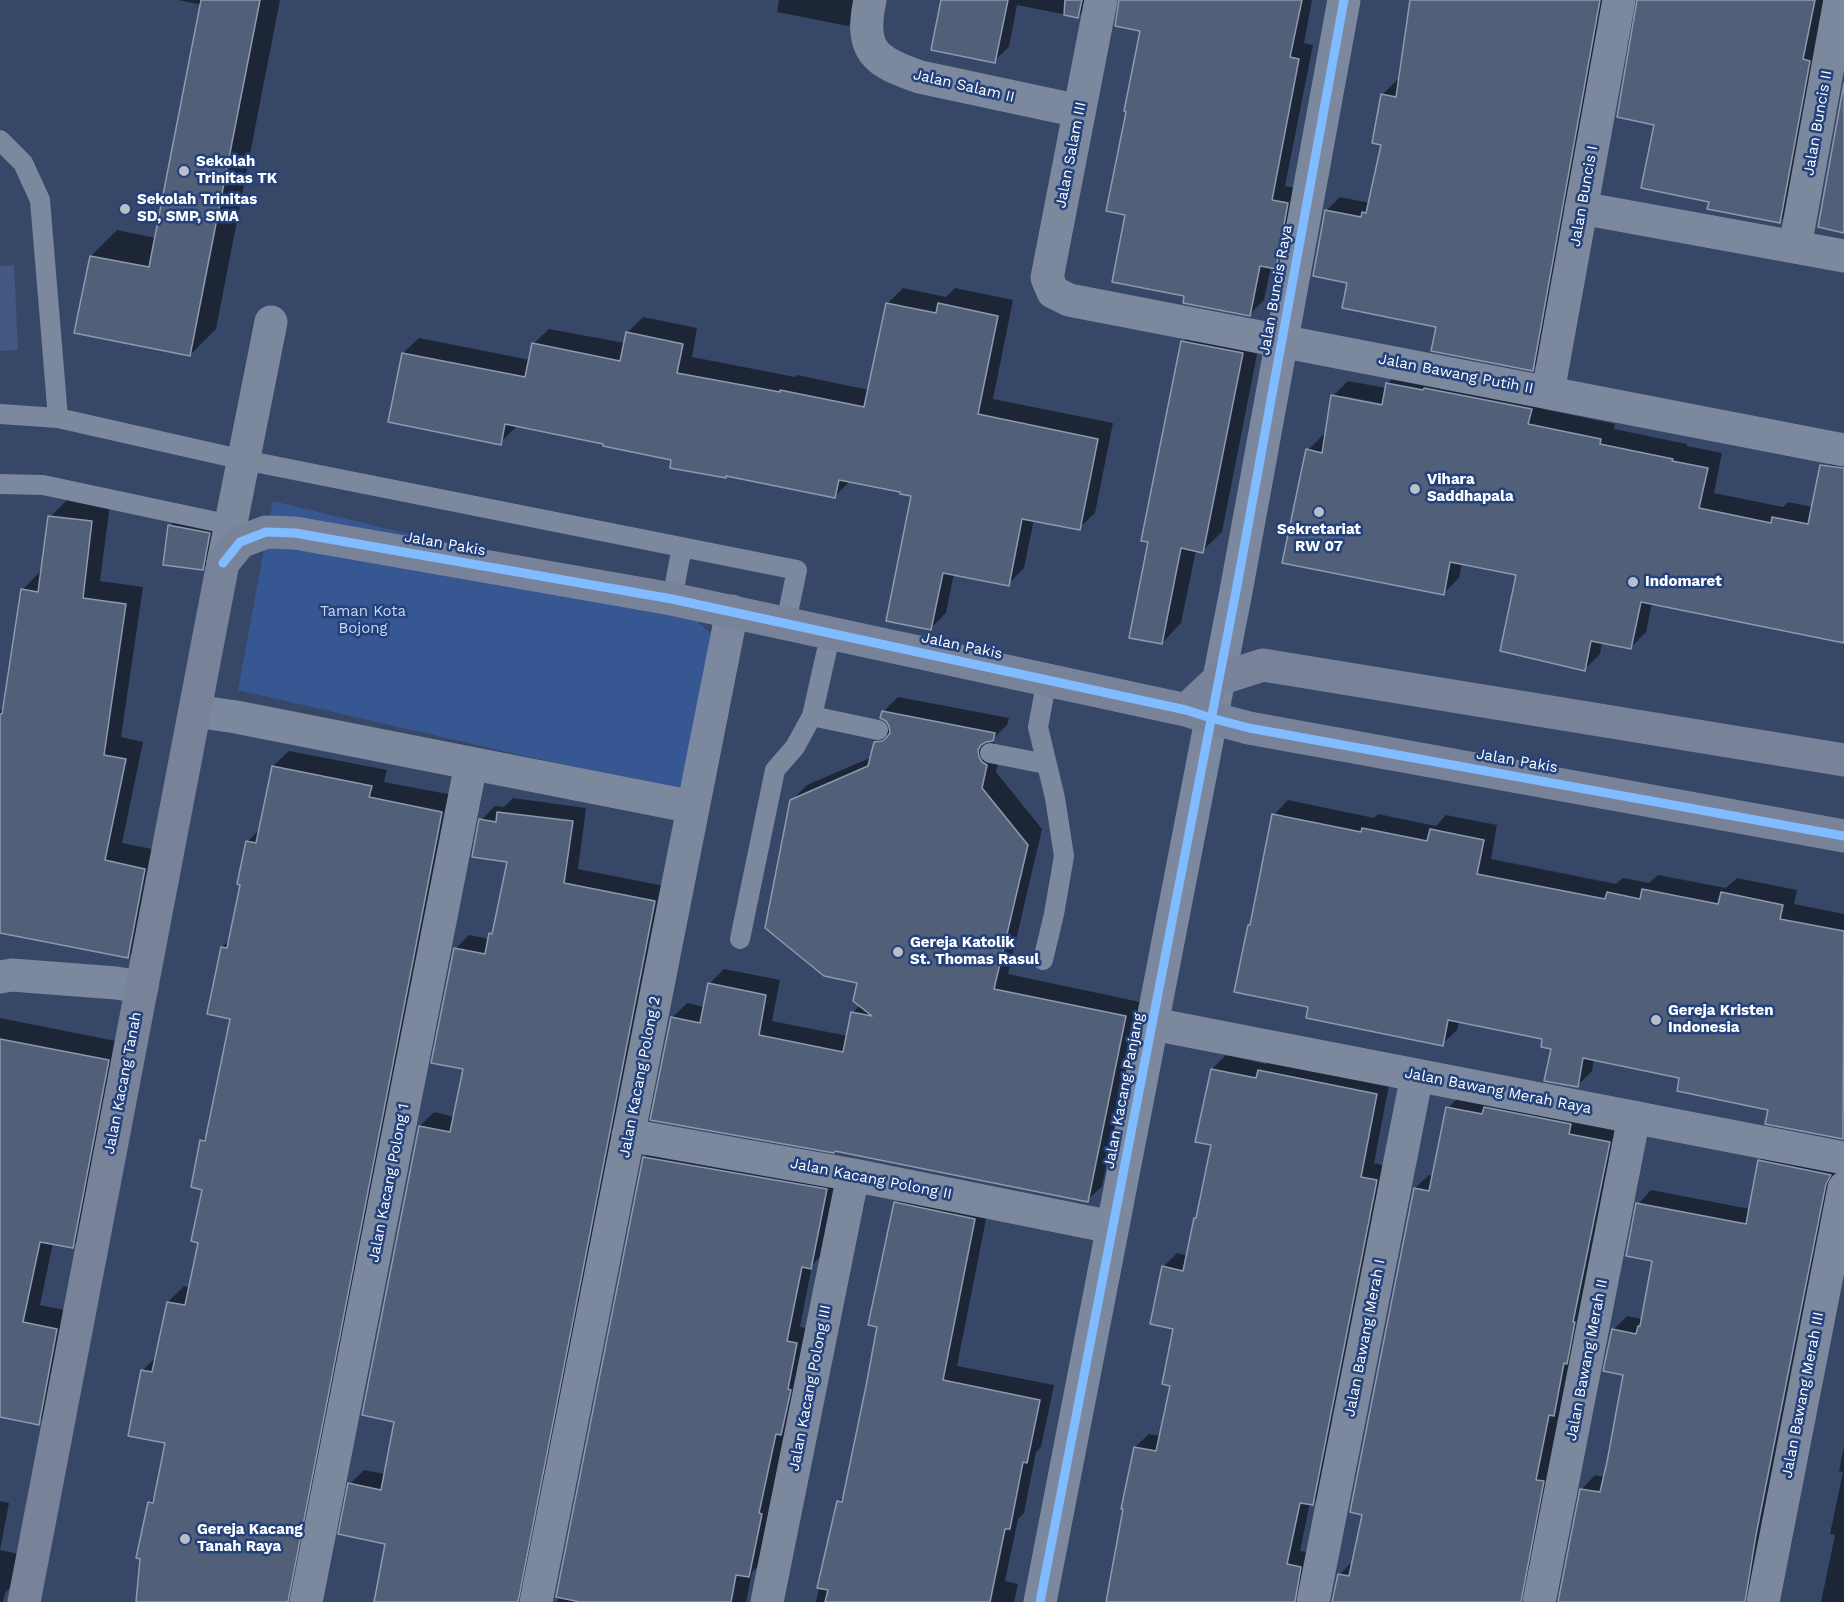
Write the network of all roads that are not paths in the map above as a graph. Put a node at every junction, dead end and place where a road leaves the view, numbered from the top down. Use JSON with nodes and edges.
{"nodes":[{"id":1,"x":870,"y":0,"type":"edge"},
{"id":2,"x":1101,"y":0,"type":"edge"},
{"id":3,"x":1344,"y":0,"type":"edge"},
{"id":4,"x":1619,"y":0,"type":"edge"},
{"id":5,"x":1840,"y":0,"type":"edge"},
{"id":6,"x":1079,"y":111,"type":"junction"},
{"id":7,"x":0,"y":141,"type":"edge"},
{"id":8,"x":1581,"y":208,"type":"junction"},
{"id":9,"x":1795,"y":247,"type":"junction"},
{"id":10,"x":1844,"y":256,"type":"edge"},
{"id":11,"x":1069,"y":300,"type":"joint"},
{"id":12,"x":271,"y":322,"type":"dead end"},
{"id":13,"x":1281,"y":341,"type":"junction"},
{"id":14,"x":1548,"y":392,"type":"junction"},
{"id":15,"x":0,"y":414,"type":"edge"},
{"id":16,"x":58,"y":418,"type":"junction"},
{"id":17,"x":1844,"y":450,"type":"edge"},
{"id":18,"x":244,"y":460,"type":"junction"},
{"id":19,"x":0,"y":484,"type":"edge"},
{"id":20,"x":231,"y":525,"type":"junction"},
{"id":21,"x":682,"y":547,"type":"junction"},
{"id":22,"x":223,"y":563,"type":"junction"},
{"id":23,"x":672,"y":599,"type":"junction"},
{"id":24,"x":732,"y":611,"type":"junction"},
{"id":25,"x":786,"y":622,"type":"junction"},
{"id":26,"x":831,"y":632,"type":"junction"},
{"id":27,"x":1219,"y":679,"type":"junction"},
{"id":28,"x":1047,"y":680,"type":"junction"},
{"id":29,"x":195,"y":711,"type":"junction"},
{"id":30,"x":1198,"y":714,"type":"junction"},
{"id":31,"x":812,"y":716,"type":"junction"},
{"id":32,"x":878,"y":730,"type":"dead end"},
{"id":33,"x":990,"y":753,"type":"dead end"},
{"id":34,"x":1844,"y":760,"type":"edge"},
{"id":35,"x":471,"y":764,"type":"junction"},
{"id":36,"x":1047,"y":764,"type":"junction"},
{"id":37,"x":693,"y":807,"type":"junction"},
{"id":38,"x":1844,"y":836,"type":"edge"},
{"id":39,"x":740,"y":939,"type":"dead end"},
{"id":40,"x":1043,"y":960,"type":"dead end"},
{"id":41,"x":0,"y":977,"type":"edge"},
{"id":42,"x":142,"y":987,"type":"junction"},
{"id":43,"x":1152,"y":1024,"type":"junction"},
{"id":44,"x":1417,"y":1075,"type":"junction"},
{"id":45,"x":1635,"y":1117,"type":"junction"},
{"id":46,"x":628,"y":1135,"type":"junction"},
{"id":47,"x":1844,"y":1158,"type":"edge"},
{"id":48,"x":853,"y":1175,"type":"junction"},
{"id":49,"x":1844,"y":1188,"type":"edge"},
{"id":50,"x":1112,"y":1227,"type":"junction"},
{"id":51,"x":24,"y":1602,"type":"edge"},
{"id":52,"x":306,"y":1602,"type":"edge"},
{"id":53,"x":536,"y":1602,"type":"edge"},
{"id":54,"x":767,"y":1602,"type":"edge"},
{"id":55,"x":1040,"y":1602,"type":"edge"},
{"id":56,"x":1313,"y":1602,"type":"edge"},
{"id":57,"x":1539,"y":1602,"type":"edge"},
{"id":58,"x":1763,"y":1602,"type":"edge"}],
"edges":[{"from":1,"to":6,"type":"street","name":"Jalan Salam II"},
{"from":2,"to":6,"type":"street","name":"Jalan Salam III"},
{"from":3,"to":13,"type":"street","name":"Jalan Buncis Raya"},
{"from":4,"to":8,"type":"street","name":"Jalan Buncis I"},
{"from":5,"to":9,"type":"street","name":"Jalan Buncis II"},
{"from":6,"to":11,"type":"street","name":"Jalan Salam III"},
{"from":7,"to":16,"type":"lane"},
{"from":8,"to":9,"type":"street"},
{"from":8,"to":14,"type":"street","name":"Jalan Buncis I"},
{"from":9,"to":10,"type":"street"},
{"from":11,"to":13,"type":"street","name":"Jalan Bawang Putih II"},
{"from":12,"to":18,"type":"street"},
{"from":13,"to":14,"type":"street","name":"Jalan Bawang Putih II"},
{"from":13,"to":27,"type":"street","name":"Jalan Buncis Raya"},
{"from":14,"to":17,"type":"street","name":"Jalan Bawang Putih II"},
{"from":15,"to":16,"type":"lane"},
{"from":16,"to":18,"type":"lane"},
{"from":18,"to":20,"type":"street"},
{"from":18,"to":21,"type":"lane"},
{"from":19,"to":20,"type":"lane"},
{"from":20,"to":22,"type":"street"},
{"from":21,"to":23,"type":"lane"},
{"from":21,"to":25,"type":"lane"},
{"from":22,"to":23,"type":"street","name":"Jalan Pakis"},
{"from":22,"to":29,"type":"street","name":"Jalan Kacang Tanah"},
{"from":23,"to":24,"type":"street"},
{"from":24,"to":25,"type":"street","name":"Jalan Pakis"},
{"from":24,"to":37,"type":"street","name":"Jalan Kacang Polong 2"},
{"from":25,"to":26,"type":"street","name":"Jalan Pakis"},
{"from":26,"to":28,"type":"street","name":"Jalan Pakis"},
{"from":26,"to":31,"type":"lane"},
{"from":27,"to":30,"type":"street"},
{"from":27,"to":34,"type":"street"},
{"from":28,"to":30,"type":"street","name":"Jalan Pakis"},
{"from":28,"to":36,"type":"lane"},
{"from":29,"to":35,"type":"street"},
{"from":29,"to":42,"type":"street","name":"Jalan Kacang Tanah"},
{"from":30,"to":38,"type":"street","name":"Jalan Pakis"},
{"from":30,"to":43,"type":"street","name":"Jalan Kacang Panjang"},
{"from":31,"to":32,"type":"lane"},
{"from":31,"to":39,"type":"lane"},
{"from":33,"to":36,"type":"lane"},
{"from":35,"to":37,"type":"street"},
{"from":35,"to":52,"type":"street","name":"Jalan Kacang Polong 1"},
{"from":36,"to":40,"type":"lane"},
{"from":37,"to":46,"type":"street","name":"Jalan Kacang Polong 2"},
{"from":41,"to":42,"type":"street"},
{"from":42,"to":51,"type":"street","name":"Jalan Kacang Tanah"},
{"from":43,"to":44,"type":"street","name":"Jalan Bawang Merah Raya"},
{"from":43,"to":50,"type":"street","name":"Jalan Kacang Panjang"},
{"from":44,"to":45,"type":"street","name":"Jalan Bawang Merah Raya"},
{"from":44,"to":56,"type":"street","name":"Jalan Bawang Merah I"},
{"from":45,"to":47,"type":"street","name":"Jalan Bawang Merah Raya"},
{"from":45,"to":57,"type":"street","name":"Jalan Bawang Merah II"},
{"from":46,"to":48,"type":"street","name":"Jalan Kacang Polong II"},
{"from":46,"to":53,"type":"street","name":"Jalan Kacang Polong 2"},
{"from":48,"to":50,"type":"street","name":"Jalan Kacang Polong II"},
{"from":48,"to":54,"type":"street","name":"Jalan Kacang Polong III"},
{"from":49,"to":58,"type":"street","name":"Jalan Bawang Merah III"},
{"from":50,"to":55,"type":"street","name":"Jalan Kacang Panjang"}]}
